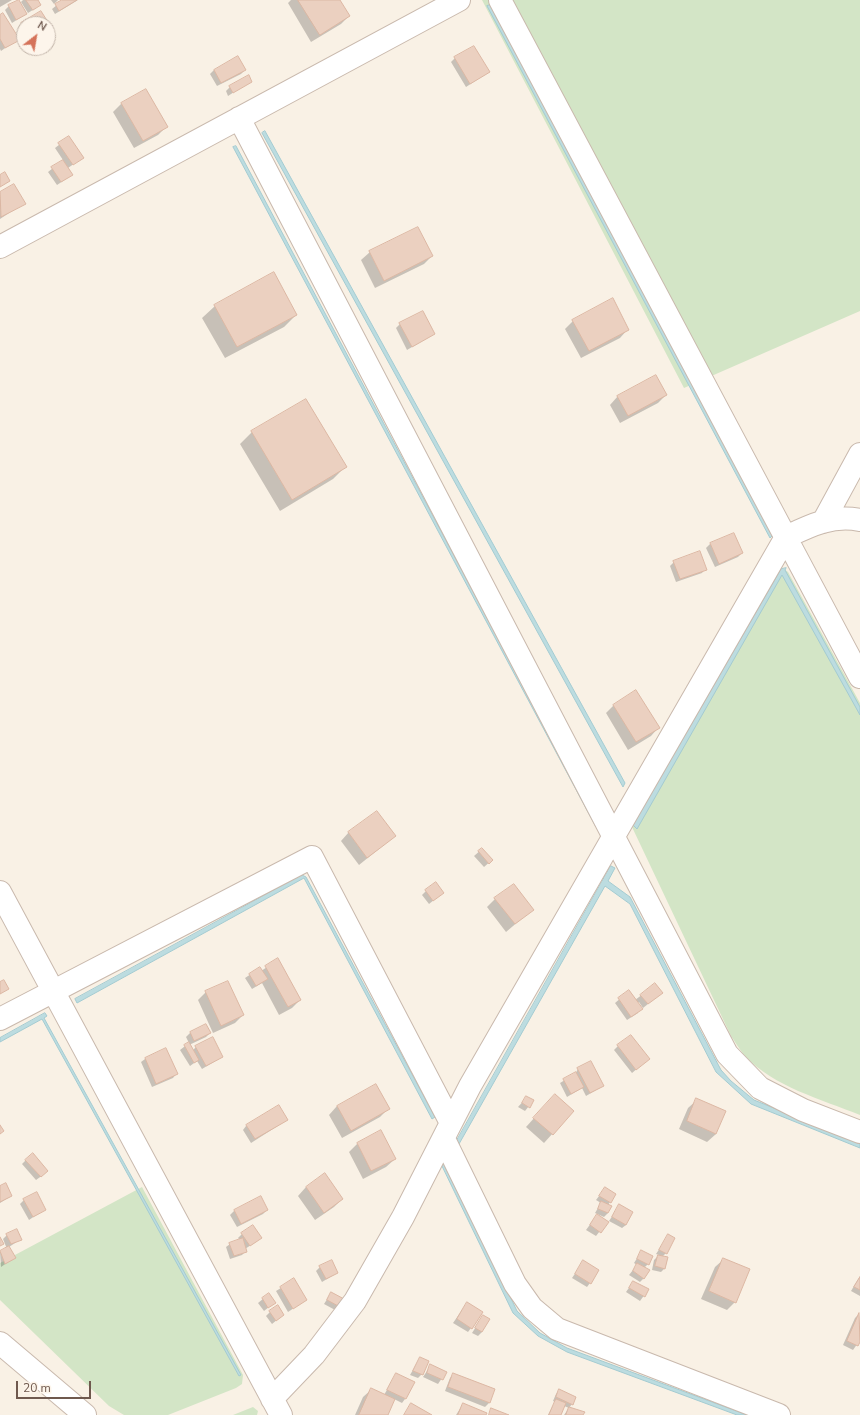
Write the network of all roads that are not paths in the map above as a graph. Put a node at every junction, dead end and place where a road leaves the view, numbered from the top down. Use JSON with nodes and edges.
{"nodes":[{"id":1,"x":459,"y":0,"type":"edge"},
{"id":2,"x":500,"y":0,"type":"edge"},
{"id":3,"x":239,"y":118,"type":"junction"},
{"id":4,"x":0,"y":247,"type":"edge"},
{"id":5,"x":860,"y":454,"type":"edge"},
{"id":6,"x":860,"y":520,"type":"edge"},
{"id":7,"x":823,"y":522,"type":"junction"},
{"id":8,"x":786,"y":537,"type":"junction"},
{"id":9,"x":860,"y":677,"type":"edge"},
{"id":10,"x":614,"y":837,"type":"junction"},
{"id":11,"x":0,"y":892,"type":"edge"},
{"id":12,"x":54,"y":993,"type":"junction"},
{"id":13,"x":0,"y":1019,"type":"edge"},
{"id":14,"x":448,"y":1131,"type":"junction"},
{"id":15,"x":860,"y":1132,"type":"edge"},
{"id":16,"x":0,"y":1343,"type":"edge"},
{"id":17,"x":277,"y":1410,"type":"edge"},
{"id":18,"x":85,"y":1415,"type":"edge"},
{"id":19,"x":779,"y":1415,"type":"edge"}],
"edges":[{"from":1,"to":3,"type":"street"},
{"from":2,"to":8,"type":"street"},
{"from":3,"to":4,"type":"street"},
{"from":3,"to":10,"type":"street"},
{"from":5,"to":7,"type":"street"},
{"from":6,"to":7,"type":"street"},
{"from":7,"to":8,"type":"street"},
{"from":8,"to":9,"type":"street"},
{"from":8,"to":10,"type":"street"},
{"from":10,"to":14,"type":"street"},
{"from":10,"to":15,"type":"street"},
{"from":11,"to":12,"type":"street"},
{"from":12,"to":13,"type":"street"},
{"from":12,"to":14,"type":"street"},
{"from":12,"to":17,"type":"street"},
{"from":14,"to":17,"type":"street"},
{"from":14,"to":19,"type":"street"},
{"from":16,"to":18,"type":"street"}]}
